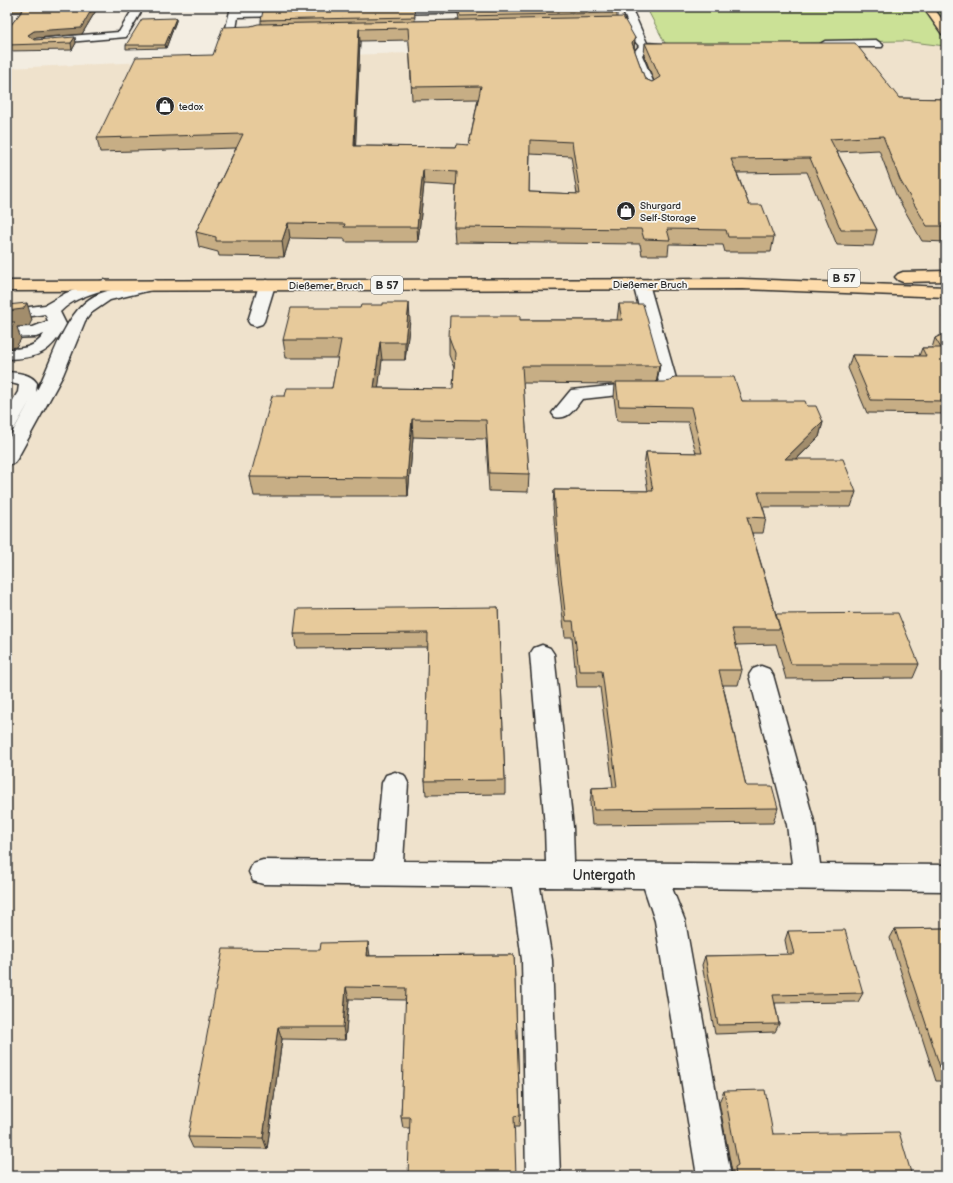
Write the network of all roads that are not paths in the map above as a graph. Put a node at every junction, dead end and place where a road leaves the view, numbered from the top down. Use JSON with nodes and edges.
{"nodes":[{"id":1,"x":139,"y":7,"type":"edge"},
{"id":2,"x":626,"y":7,"type":"edge"},
{"id":3,"x":928,"y":7,"type":"edge"},
{"id":4,"x":501,"y":8,"type":"edge"},
{"id":5,"x":235,"y":11,"type":"edge"},
{"id":6,"x":378,"y":11,"type":"edge"},
{"id":7,"x":430,"y":12,"type":"edge"},
{"id":8,"x":302,"y":13,"type":"edge"},
{"id":9,"x":634,"y":24,"type":"junction"},
{"id":10,"x":588,"y":25,"type":"edge"},
{"id":11,"x":268,"y":31,"type":"edge"},
{"id":12,"x":946,"y":32,"type":"edge"},
{"id":13,"x":36,"y":42,"type":"edge"},
{"id":14,"x":813,"y":44,"type":"edge"},
{"id":15,"x":878,"y":45,"type":"dead end"},
{"id":16,"x":644,"y":46,"type":"junction"},
{"id":17,"x":684,"y":48,"type":"edge"},
{"id":18,"x":652,"y":91,"type":"edge"},
{"id":19,"x":946,"y":276,"type":"edge"},
{"id":20,"x":642,"y":284,"type":"junction"},
{"id":21,"x":742,"y":284,"type":"junction"},
{"id":22,"x":104,"y":285,"type":"junction"},
{"id":23,"x":155,"y":285,"type":"junction"},
{"id":24,"x":267,"y":285,"type":"junction"},
{"id":25,"x":7,"y":286,"type":"edge"},
{"id":26,"x":946,"y":292,"type":"edge"},
{"id":27,"x":59,"y":304,"type":"junction"},
{"id":28,"x":7,"y":315,"type":"edge"},
{"id":29,"x":256,"y":321,"type":"dead end"},
{"id":30,"x":54,"y":330,"type":"junction"},
{"id":31,"x":7,"y":333,"type":"edge"},
{"id":32,"x":7,"y":339,"type":"edge"},
{"id":33,"x":7,"y":346,"type":"edge"},
{"id":34,"x":38,"y":349,"type":"junction"},
{"id":35,"x":7,"y":354,"type":"edge"},
{"id":36,"x":7,"y":360,"type":"edge"},
{"id":37,"x":7,"y":378,"type":"edge"},
{"id":38,"x":28,"y":383,"type":"junction"},
{"id":39,"x":7,"y":410,"type":"edge"},
{"id":40,"x":561,"y":413,"type":"dead end"},
{"id":41,"x":7,"y":425,"type":"edge"},
{"id":42,"x":7,"y":459,"type":"edge"},
{"id":43,"x":542,"y":654,"type":"dead end"},
{"id":44,"x":761,"y":676,"type":"dead end"},
{"id":45,"x":395,"y":783,"type":"dead end"},
{"id":46,"x":263,"y":872,"type":"dead end"},
{"id":47,"x":380,"y":873,"type":"junction"},
{"id":48,"x":524,"y":874,"type":"junction"},
{"id":49,"x":560,"y":875,"type":"junction"},
{"id":50,"x":653,"y":875,"type":"junction"},
{"id":51,"x":808,"y":877,"type":"junction"},
{"id":52,"x":946,"y":878,"type":"edge"},
{"id":53,"x":543,"y":1176,"type":"edge"},
{"id":54,"x":714,"y":1176,"type":"edge"}],
"edges":[{"from":1,"to":13,"type":"street"},
{"from":2,"to":9,"type":"street"},
{"from":3,"to":12,"type":"main road"},
{"from":4,"to":7,"type":"street"},
{"from":5,"to":8,"type":"street"},
{"from":5,"to":11,"type":"street"},
{"from":6,"to":7,"type":"street"},
{"from":9,"to":10,"type":"street"},
{"from":9,"to":16,"type":"street"},
{"from":14,"to":15,"type":"street"},
{"from":16,"to":17,"type":"street"},
{"from":16,"to":18,"type":"street"},
{"from":19,"to":21,"type":"main road","name":"Dießemer Bruch","number":"B 57"},
{"from":20,"to":21,"type":"main road","name":"Dießemer Bruch","number":"B 57"},
{"from":20,"to":24,"type":"main road","name":"Dießemer Bruch","number":"B 57"},
{"from":20,"to":40,"type":"street"},
{"from":21,"to":26,"type":"main road","name":"Dießemer Bruch","number":"B 57"},
{"from":22,"to":23,"type":"main road","name":"Dießemer Bruch","number":"B 57"},
{"from":22,"to":25,"type":"main road","name":"Dießemer Bruch","number":"B 57"},
{"from":22,"to":27,"type":"street"},
{"from":23,"to":24,"type":"main road","name":"Dießemer Bruch","number":"B 57"},
{"from":23,"to":42,"type":"street"},
{"from":24,"to":29,"type":"street"},
{"from":27,"to":28,"type":"street"},
{"from":27,"to":30,"type":"street"},
{"from":30,"to":31,"type":"street"},
{"from":30,"to":32,"type":"street"},
{"from":30,"to":33,"type":"street"},
{"from":30,"to":34,"type":"street"},
{"from":34,"to":35,"type":"street"},
{"from":34,"to":36,"type":"street"},
{"from":37,"to":38,"type":"street"},
{"from":38,"to":39,"type":"street"},
{"from":38,"to":41,"type":"street"},
{"from":43,"to":49,"type":"street"},
{"from":44,"to":51,"type":"street"},
{"from":45,"to":47,"type":"street"},
{"from":46,"to":47,"type":"street","name":"Untergath"},
{"from":47,"to":48,"type":"street","name":"Untergath"},
{"from":48,"to":49,"type":"street","name":"Untergath"},
{"from":48,"to":53,"type":"street"},
{"from":49,"to":50,"type":"street","name":"Untergath"},
{"from":50,"to":51,"type":"street","name":"Untergath"},
{"from":50,"to":54,"type":"street"},
{"from":51,"to":52,"type":"street","name":"Untergath"}]}
